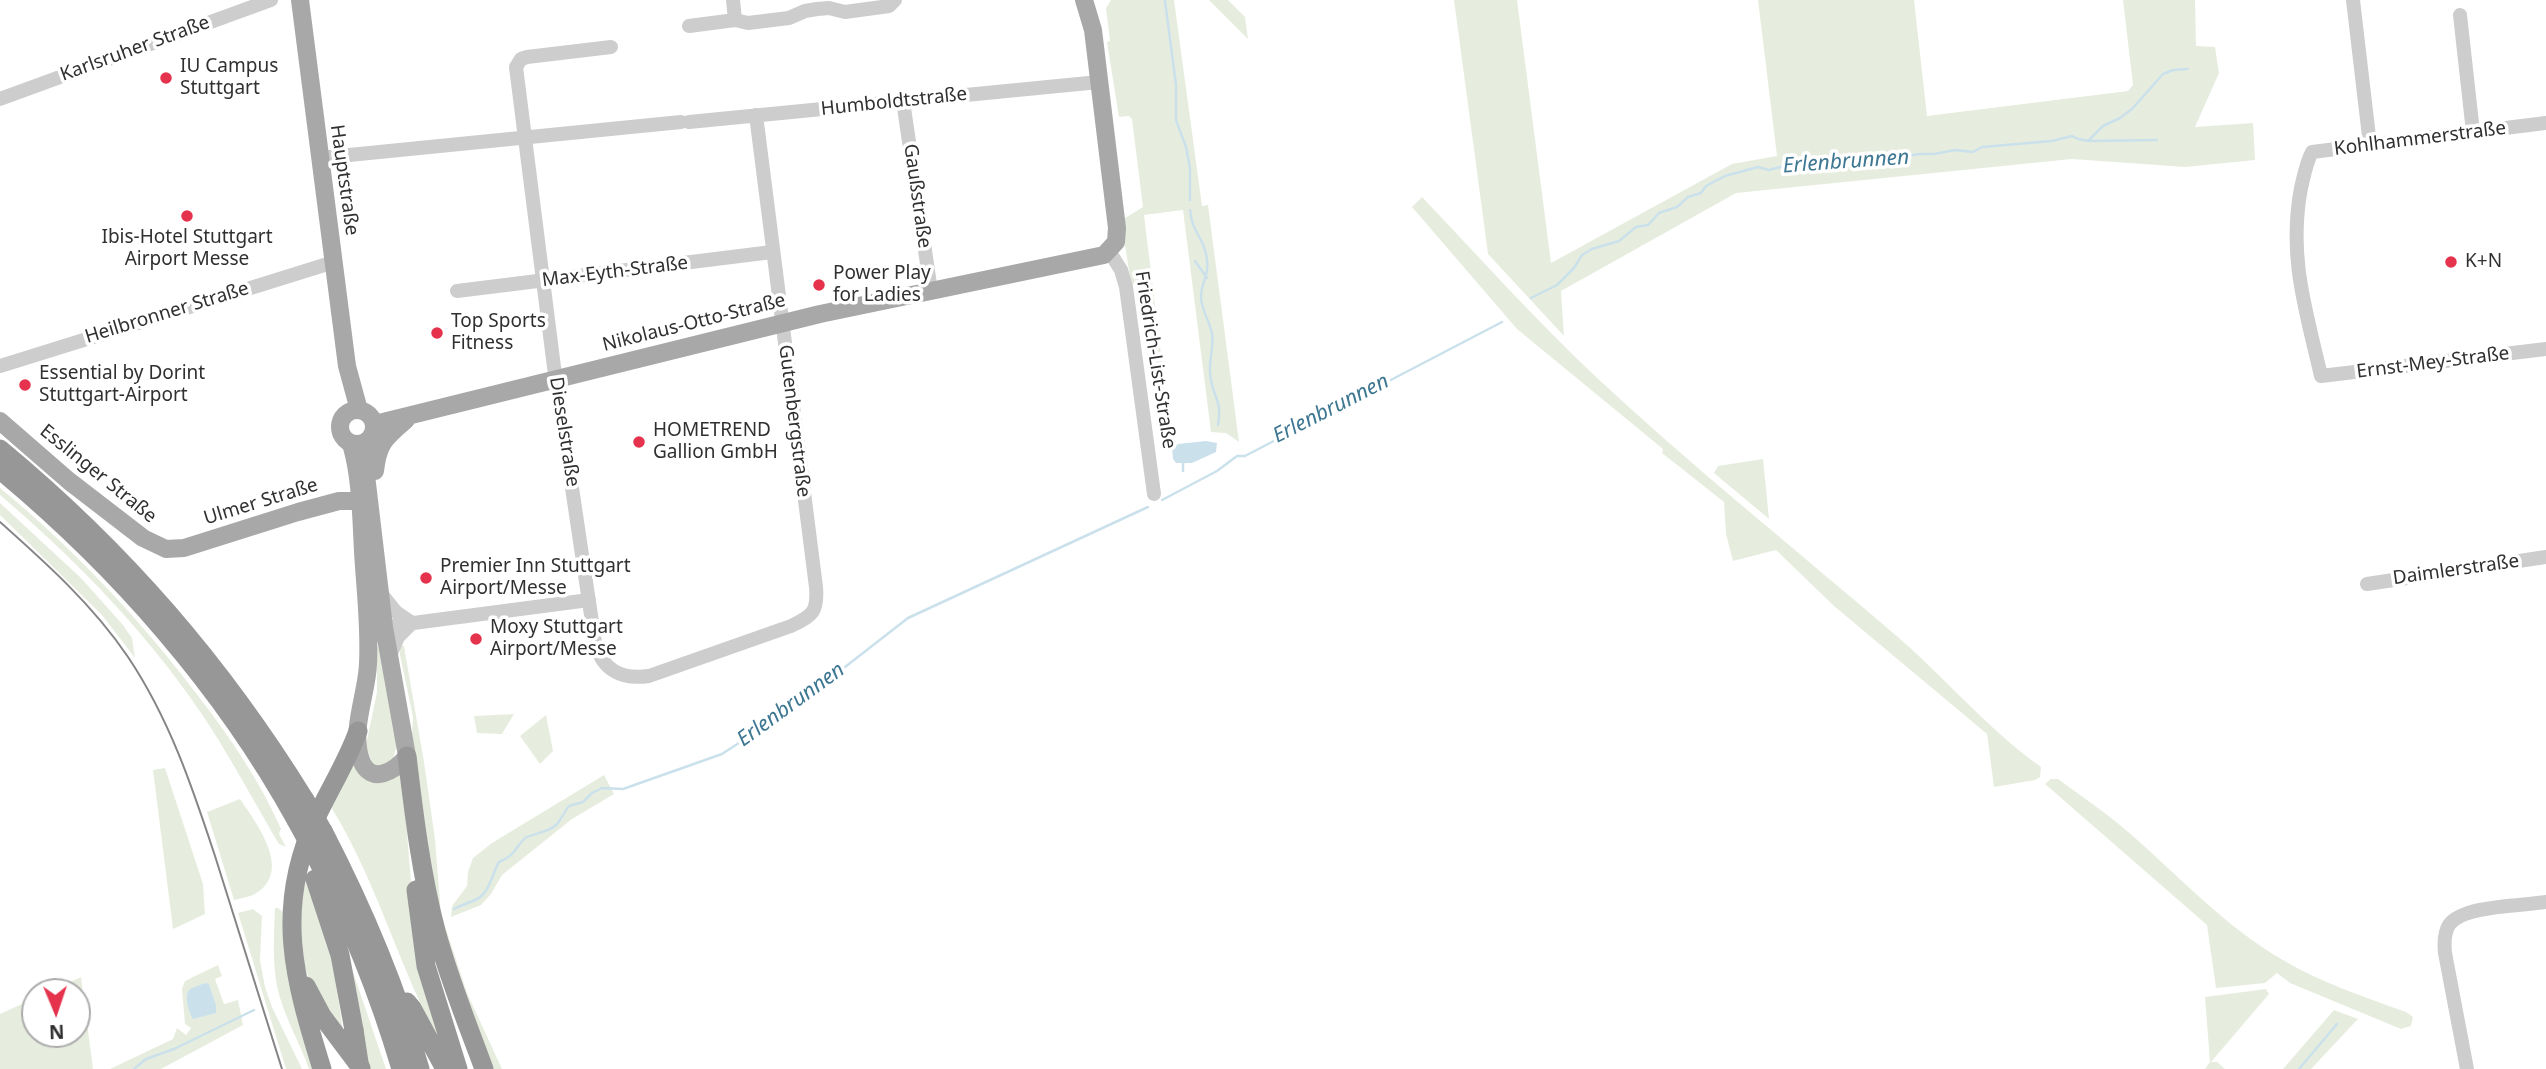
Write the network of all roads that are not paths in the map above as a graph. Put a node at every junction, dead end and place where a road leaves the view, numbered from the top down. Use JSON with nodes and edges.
{"nodes":[{"id":1,"x":271,"y":0,"type":"edge"},
{"id":2,"x":300,"y":0,"type":"edge"},
{"id":3,"x":733,"y":0,"type":"edge"},
{"id":4,"x":895,"y":0,"type":"edge"},
{"id":5,"x":1084,"y":0,"type":"edge"},
{"id":6,"x":1095,"y":0,"type":"edge"},
{"id":7,"x":2353,"y":0,"type":"edge"},
{"id":8,"x":2460,"y":15,"type":"dead end"},
{"id":9,"x":735,"y":20,"type":"junction"},
{"id":10,"x":689,"y":26,"type":"dead end"},
{"id":11,"x":1093,"y":30,"type":"junction"},
{"id":12,"x":611,"y":47,"type":"dead end"},
{"id":13,"x":1099,"y":82,"type":"junction"},
{"id":14,"x":0,"y":99,"type":"edge"},
{"id":15,"x":903,"y":101,"type":"junction"},
{"id":16,"x":756,"y":115,"type":"junction"},
{"id":17,"x":2546,"y":124,"type":"edge"},
{"id":18,"x":2473,"y":132,"type":"junction"},
{"id":19,"x":526,"y":137,"type":"junction"},
{"id":20,"x":2370,"y":145,"type":"junction"},
{"id":21,"x":319,"y":158,"type":"junction"},
{"id":22,"x":1109,"y":251,"type":"junction"},
{"id":23,"x":772,"y":252,"type":"junction"},
{"id":24,"x":334,"y":262,"type":"junction"},
{"id":25,"x":544,"y":281,"type":"junction"},
{"id":26,"x":457,"y":291,"type":"dead end"},
{"id":27,"x":931,"y":291,"type":"junction"},
{"id":28,"x":782,"y":324,"type":"junction"},
{"id":29,"x":2546,"y":349,"type":"edge"},
{"id":30,"x":0,"y":366,"type":"edge"},
{"id":31,"x":2321,"y":376,"type":"joint"},
{"id":32,"x":556,"y":380,"type":"junction"},
{"id":33,"x":362,"y":415,"type":"junction"},
{"id":34,"x":413,"y":415,"type":"junction"},
{"id":35,"x":0,"y":421,"type":"edge"},
{"id":36,"x":359,"y":443,"type":"junction"},
{"id":37,"x":0,"y":449,"type":"edge"},
{"id":38,"x":0,"y":470,"type":"edge"},
{"id":39,"x":1154,"y":494,"type":"dead end"},
{"id":40,"x":368,"y":509,"type":"junction"},
{"id":41,"x":176,"y":549,"type":"joint"},
{"id":42,"x":2546,"y":557,"type":"edge"},
{"id":43,"x":2367,"y":584,"type":"dead end"},
{"id":44,"x":380,"y":592,"type":"junction"},
{"id":45,"x":589,"y":600,"type":"junction"},
{"id":46,"x":817,"y":601,"type":"joint"},
{"id":47,"x":412,"y":623,"type":"junction"},
{"id":48,"x":376,"y":630,"type":"junction"},
{"id":49,"x":389,"y":658,"type":"junction"},
{"id":50,"x":358,"y":731,"type":"junction"},
{"id":51,"x":407,"y":756,"type":"junction"},
{"id":52,"x":417,"y":843,"type":"junction"},
{"id":53,"x":314,"y":853,"type":"junction"},
{"id":54,"x":2546,"y":902,"type":"edge"},
{"id":55,"x":296,"y":963,"type":"junction"},
{"id":56,"x":394,"y":989,"type":"junction"},
{"id":57,"x":442,"y":1065,"type":"edge"},
{"id":58,"x":322,"y":1069,"type":"edge"},
{"id":59,"x":361,"y":1069,"type":"edge"},
{"id":60,"x":401,"y":1069,"type":"edge"},
{"id":61,"x":420,"y":1069,"type":"edge"},
{"id":62,"x":458,"y":1069,"type":"edge"},
{"id":63,"x":484,"y":1069,"type":"edge"},
{"id":64,"x":2467,"y":1069,"type":"edge"}],
"edges":[{"from":1,"to":14,"type":"street","name":"Karlsruher Straße"},
{"from":2,"to":21,"type":"main road","name":"Hauptstraße"},
{"from":3,"to":9,"type":"street"},
{"from":4,"to":9,"type":"street"},
{"from":5,"to":11,"type":"main road"},
{"from":6,"to":11,"type":"main road"},
{"from":7,"to":20,"type":"street"},
{"from":8,"to":18,"type":"street"},
{"from":9,"to":10,"type":"street"},
{"from":11,"to":13,"type":"main road"},
{"from":12,"to":19,"type":"street","name":"Dieselstraße"},
{"from":13,"to":15,"type":"street","name":"Humboldtstraße"},
{"from":13,"to":22,"type":"main road"},
{"from":15,"to":16,"type":"street","name":"Humboldtstraße"},
{"from":15,"to":27,"type":"street","name":"Gaußstraße"},
{"from":16,"to":19,"type":"street","name":"Humboldtstraße"},
{"from":16,"to":23,"type":"street","name":"Gutenbergstraße"},
{"from":17,"to":18,"type":"street","name":"Kohlhammerstraße"},
{"from":18,"to":20,"type":"street","name":"Kohlhammerstraße"},
{"from":19,"to":21,"type":"street","name":"Humboldtstraße"},
{"from":19,"to":25,"type":"street","name":"Dieselstraße"},
{"from":20,"to":31,"type":"street","name":"Kohlhammerstraße"},
{"from":21,"to":24,"type":"main road","name":"Hauptstraße"},
{"from":22,"to":27,"type":"main road","name":"Nikolaus-Otto-Straße"},
{"from":22,"to":39,"type":"street","name":"Friedrich-List-Straße"},
{"from":23,"to":25,"type":"street","name":"Max-Eyth-Straße"},
{"from":23,"to":28,"type":"street","name":"Gutenbergstraße"},
{"from":24,"to":30,"type":"street","name":"Heilbronner Straße"},
{"from":24,"to":33,"type":"main road","name":"Hauptstraße"},
{"from":25,"to":26,"type":"street","name":"Max-Eyth-Straße"},
{"from":25,"to":32,"type":"street","name":"Dieselstraße"},
{"from":27,"to":28,"type":"main road","name":"Nikolaus-Otto-Straße"},
{"from":28,"to":32,"type":"main road","name":"Nikolaus-Otto-Straße"},
{"from":28,"to":46,"type":"street","name":"Gutenbergstraße"},
{"from":29,"to":31,"type":"street","name":"Ernst-Mey-Straße"},
{"from":32,"to":34,"type":"main road","name":"Nikolaus-Otto-Straße"},
{"from":32,"to":45,"type":"street","name":"Dieselstraße"},
{"from":33,"to":34,"type":"main road","name":"Nikolaus-Otto-Straße"},
{"from":33,"to":36,"type":"main road"},
{"from":33,"to":36,"type":"main road"},
{"from":34,"to":40,"type":"main road"},
{"from":35,"to":41,"type":"main road","name":"Esslinger Straße"},
{"from":36,"to":40,"type":"main road"},
{"from":37,"to":56,"type":"highway","bridge":true},
{"from":38,"to":53,"type":"highway","bridge":true},
{"from":40,"to":41,"type":"main road","name":"Ulmer Straße"},
{"from":40,"to":44,"type":"main road"},
{"from":40,"to":48,"type":"main road"},
{"from":42,"to":43,"type":"street","name":"Daimlerstraße"},
{"from":44,"to":47,"type":"street"},
{"from":44,"to":48,"type":"main road"},
{"from":45,"to":46,"type":"street","name":"Dieselstraße"},
{"from":45,"to":47,"type":"street"},
{"from":47,"to":48,"type":"street"},
{"from":47,"to":49,"type":"street"},
{"from":48,"to":49,"type":"main road"},
{"from":48,"to":50,"type":"main road"},
{"from":49,"to":51,"type":"main road"},
{"from":50,"to":51,"type":"main road"},
{"from":50,"to":55,"type":"highway"},
{"from":51,"to":52,"type":"highway"},
{"from":52,"to":62,"type":"highway"},
{"from":52,"to":63,"type":"highway"},
{"from":53,"to":59,"type":"highway","bridge":true},
{"from":53,"to":60,"type":"highway"},
{"from":54,"to":64,"type":"street"},
{"from":55,"to":58,"type":"highway"},
{"from":55,"to":59,"type":"highway"},
{"from":56,"to":57,"type":"highway"},
{"from":56,"to":61,"type":"highway"}]}
